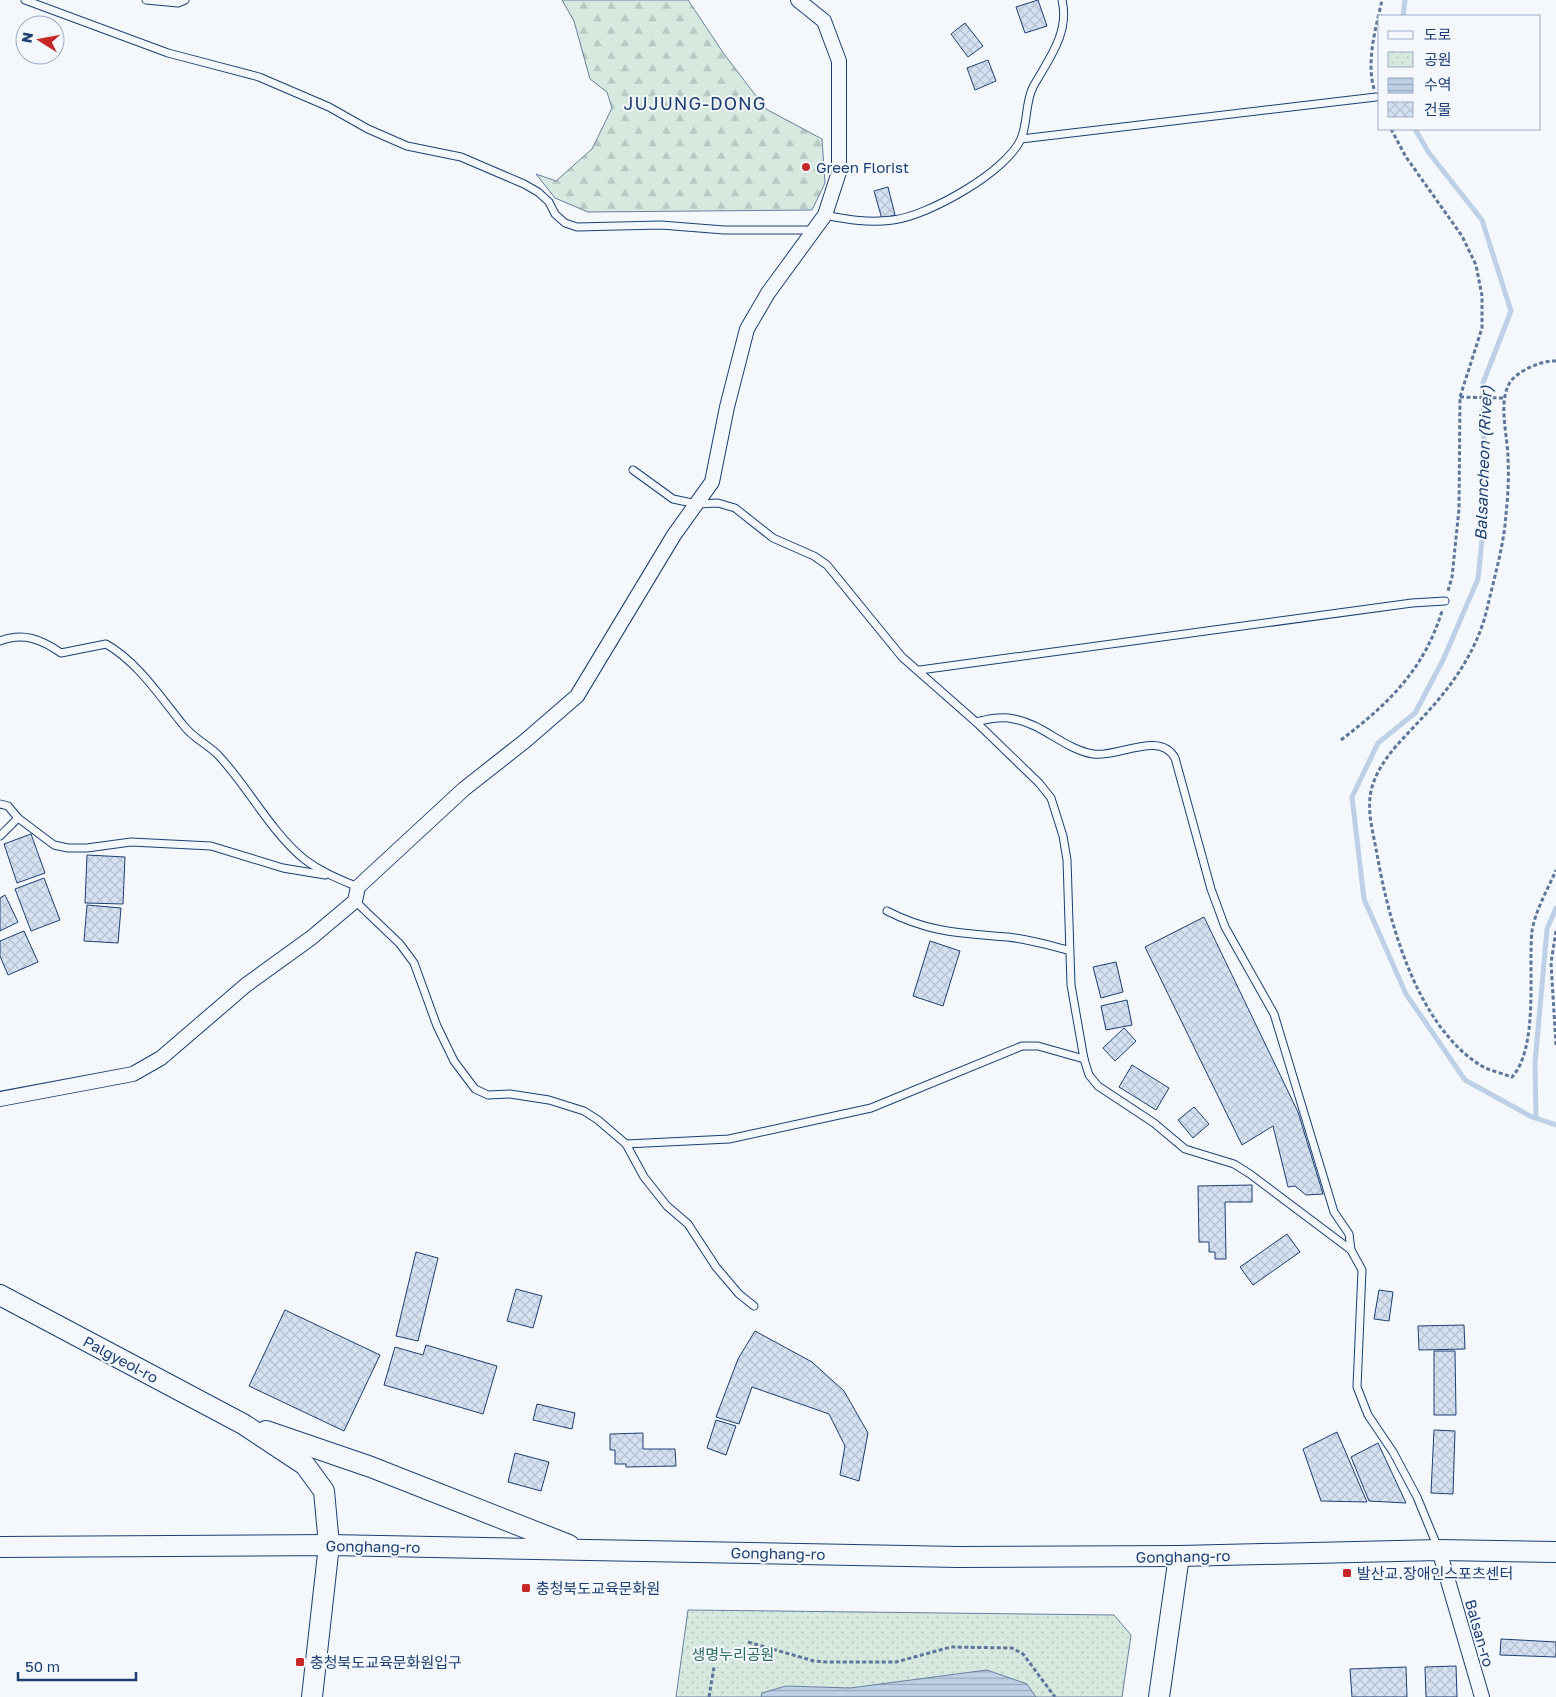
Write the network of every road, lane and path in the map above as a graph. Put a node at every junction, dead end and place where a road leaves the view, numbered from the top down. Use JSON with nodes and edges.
{"nodes":[{"id":1,"x":25,"y":0,"type":"edge"},
{"id":2,"x":146,"y":0,"type":"edge"},
{"id":3,"x":185,"y":0,"type":"edge"},
{"id":4,"x":798,"y":0,"type":"edge"},
{"id":5,"x":1062,"y":0,"type":"edge"},
{"id":6,"x":1382,"y":0,"type":"edge"},
{"id":7,"x":1379,"y":15,"type":"edge"},
{"id":8,"x":1378,"y":19,"type":"edge"},
{"id":9,"x":1376,"y":97,"type":"joint"},
{"id":10,"x":1392,"y":130,"type":"edge"},
{"id":11,"x":1021,"y":139,"type":"junction"},
{"id":12,"x":825,"y":215,"type":"junction"},
{"id":13,"x":814,"y":230,"type":"junction"},
{"id":14,"x":1556,"y":361,"type":"edge"},
{"id":15,"x":1460,"y":397,"type":"junction"},
{"id":16,"x":1504,"y":398,"type":"junction"},
{"id":17,"x":633,"y":470,"type":"dead end"},
{"id":18,"x":697,"y":504,"type":"junction"},
{"id":19,"x":1445,"y":601,"type":"junction"},
{"id":20,"x":0,"y":641,"type":"edge"},
{"id":21,"x":920,"y":670,"type":"junction"},
{"id":22,"x":976,"y":722,"type":"junction"},
{"id":23,"x":1341,"y":740,"type":"dead end"},
{"id":24,"x":0,"y":804,"type":"edge"},
{"id":25,"x":18,"y":818,"type":"junction"},
{"id":26,"x":0,"y":836,"type":"edge"},
{"id":27,"x":1556,"y":870,"type":"edge"},
{"id":28,"x":328,"y":875,"type":"junction"},
{"id":29,"x":358,"y":887,"type":"junction"},
{"id":30,"x":355,"y":901,"type":"junction"},
{"id":31,"x":887,"y":911,"type":"dead end"},
{"id":32,"x":1556,"y":931,"type":"edge"},
{"id":33,"x":1068,"y":950,"type":"junction"},
{"id":34,"x":1556,"y":1045,"type":"edge"},
{"id":35,"x":1084,"y":1059,"type":"junction"},
{"id":36,"x":0,"y":1100,"type":"edge"},
{"id":37,"x":626,"y":1144,"type":"junction"},
{"id":38,"x":1351,"y":1250,"type":"junction"},
{"id":39,"x":0,"y":1295,"type":"edge"},
{"id":40,"x":754,"y":1306,"type":"dead end"},
{"id":41,"x":243,"y":1424,"type":"junction"},
{"id":42,"x":330,"y":1545,"type":"junction"},
{"id":43,"x":0,"y":1547,"type":"edge"},
{"id":44,"x":580,"y":1549,"type":"junction"},
{"id":45,"x":1439,"y":1550,"type":"junction"},
{"id":46,"x":1556,"y":1552,"type":"edge"},
{"id":47,"x":1179,"y":1556,"type":"junction"},
{"id":48,"x":748,"y":1642,"type":"dead end"},
{"id":49,"x":714,"y":1667,"type":"dead end"},
{"id":50,"x":312,"y":1697,"type":"edge"},
{"id":51,"x":710,"y":1697,"type":"edge"},
{"id":52,"x":1055,"y":1697,"type":"edge"},
{"id":53,"x":1159,"y":1697,"type":"edge"},
{"id":54,"x":1482,"y":1697,"type":"edge"}],
"edges":[{"from":1,"to":13,"type":"lane"},
{"from":2,"to":3,"type":"lane"},
{"from":4,"to":12,"type":"street"},
{"from":5,"to":11,"type":"lane"},
{"from":6,"to":7,"type":"path"},
{"from":8,"to":9,"type":"path"},
{"from":9,"to":11,"type":"lane"},
{"from":10,"to":15,"type":"path"},
{"from":11,"to":12,"type":"lane"},
{"from":12,"to":13,"type":"street"},
{"from":13,"to":18,"type":"street"},
{"from":14,"to":16,"type":"path"},
{"from":15,"to":16,"type":"path"},
{"from":15,"to":19,"type":"path"},
{"from":16,"to":27,"type":"path"},
{"from":17,"to":18,"type":"lane"},
{"from":18,"to":21,"type":"lane"},
{"from":18,"to":29,"type":"street"},
{"from":19,"to":21,"type":"lane"},
{"from":19,"to":23,"type":"path"},
{"from":20,"to":28,"type":"lane"},
{"from":21,"to":22,"type":"lane"},
{"from":22,"to":33,"type":"lane"},
{"from":22,"to":38,"type":"lane"},
{"from":24,"to":25,"type":"lane"},
{"from":25,"to":26,"type":"lane"},
{"from":25,"to":28,"type":"lane"},
{"from":28,"to":29,"type":"lane"},
{"from":29,"to":30,"type":"street"},
{"from":30,"to":36,"type":"street"},
{"from":30,"to":37,"type":"lane"},
{"from":31,"to":33,"type":"lane"},
{"from":32,"to":34,"type":"path"},
{"from":33,"to":35,"type":"lane"},
{"from":35,"to":37,"type":"lane"},
{"from":35,"to":38,"type":"lane"},
{"from":37,"to":40,"type":"lane"},
{"from":38,"to":45,"type":"lane"},
{"from":39,"to":41,"type":"main road","name":"Palgyeol-ro"},
{"from":41,"to":42,"type":"main road"},
{"from":41,"to":44,"type":"main road"},
{"from":42,"to":43,"type":"main road","name":"Gonghang-ro"},
{"from":42,"to":44,"type":"main road","name":"Gonghang-ro"},
{"from":42,"to":50,"type":"main road"},
{"from":44,"to":47,"type":"main road","name":"Gonghang-ro"},
{"from":45,"to":46,"type":"main road","name":"Gonghang-ro"},
{"from":45,"to":47,"type":"main road","name":"Gonghang-ro"},
{"from":45,"to":54,"type":"street","name":"Balsan-ro"},
{"from":47,"to":53,"type":"main road"},
{"from":48,"to":52,"type":"path"},
{"from":49,"to":51,"type":"path"}]}
